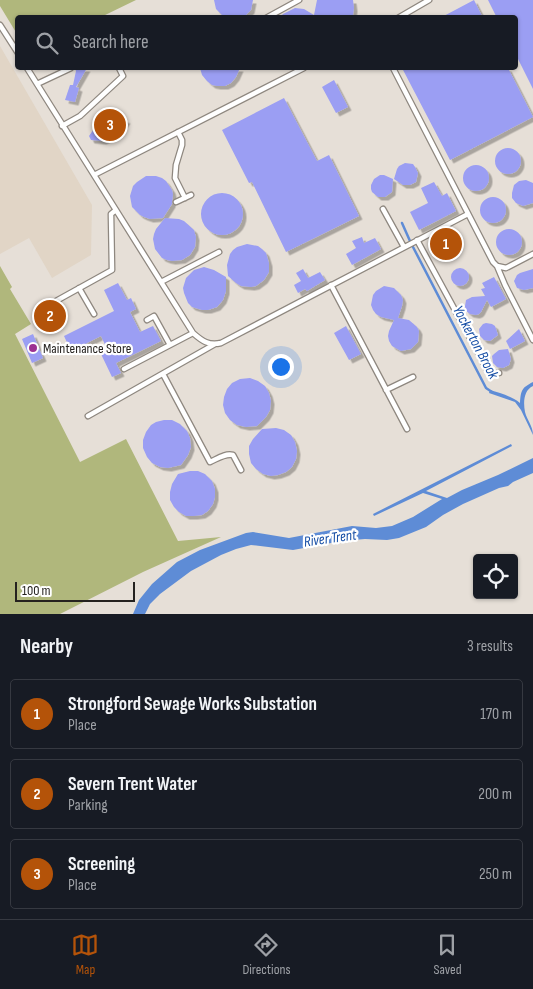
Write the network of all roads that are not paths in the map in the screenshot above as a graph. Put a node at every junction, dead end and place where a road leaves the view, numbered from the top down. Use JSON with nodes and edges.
{"nodes":[{"id":1,"x":299,"y":0,"type":"edge"},
{"id":2,"x":412,"y":0,"type":"edge"},
{"id":3,"x":429,"y":0,"type":"edge"},
{"id":4,"x":415,"y":7,"type":"junction"},
{"id":5,"x":272,"y":15,"type":"edge"},
{"id":6,"x":403,"y":15,"type":"edge"},
{"id":7,"x":0,"y":25,"type":"edge"},
{"id":8,"x":15,"y":48,"type":"edge"},
{"id":9,"x":27,"y":70,"type":"edge"},
{"id":10,"x":67,"y":70,"type":"edge"},
{"id":11,"x":120,"y":70,"type":"edge"},
{"id":12,"x":300,"y":70,"type":"edge"},
{"id":13,"x":394,"y":70,"type":"edge"},
{"id":14,"x":37,"y":84,"type":"junction"},
{"id":15,"x":62,"y":126,"type":"junction"},
{"id":16,"x":178,"y":132,"type":"junction"},
{"id":17,"x":94,"y":175,"type":"junction"},
{"id":18,"x":191,"y":195,"type":"dead end"},
{"id":19,"x":185,"y":198,"type":"junction"},
{"id":20,"x":176,"y":202,"type":"dead end"},
{"id":21,"x":383,"y":209,"type":"dead end"},
{"id":22,"x":116,"y":210,"type":"junction"},
{"id":23,"x":468,"y":214,"type":"junction"},
{"id":24,"x":417,"y":240,"type":"junction"},
{"id":25,"x":404,"y":247,"type":"junction"},
{"id":26,"x":219,"y":252,"type":"dead end"},
{"id":27,"x":533,"y":254,"type":"edge"},
{"id":28,"x":497,"y":266,"type":"junction"},
{"id":29,"x":161,"y":282,"type":"junction"},
{"id":30,"x":331,"y":285,"type":"junction"},
{"id":31,"x":79,"y":288,"type":"junction"},
{"id":32,"x":56,"y":301,"type":"dead end"},
{"id":33,"x":94,"y":314,"type":"dead end"},
{"id":34,"x":147,"y":320,"type":"dead end"},
{"id":35,"x":193,"y":333,"type":"junction"},
{"id":36,"x":533,"y":340,"type":"edge"},
{"id":37,"x":215,"y":344,"type":"junction"},
{"id":38,"x":170,"y":345,"type":"junction"},
{"id":39,"x":124,"y":369,"type":"dead end"},
{"id":40,"x":499,"y":373,"type":"dead end"},
{"id":41,"x":163,"y":374,"type":"junction"},
{"id":42,"x":413,"y":377,"type":"dead end"},
{"id":43,"x":386,"y":390,"type":"junction"},
{"id":44,"x":88,"y":416,"type":"dead end"},
{"id":45,"x":407,"y":429,"type":"dead end"},
{"id":46,"x":241,"y":470,"type":"dead end"}],
"edges":[{"from":1,"to":5,"type":"lane"},
{"from":2,"to":4,"type":"lane"},
{"from":3,"to":4,"type":"lane"},
{"from":4,"to":6,"type":"lane"},
{"from":7,"to":8,"type":"lane"},
{"from":9,"to":14,"type":"lane"},
{"from":10,"to":14,"type":"lane"},
{"from":11,"to":15,"type":"lane"},
{"from":12,"to":16,"type":"lane"},
{"from":13,"to":23,"type":"lane"},
{"from":14,"to":15,"type":"lane"},
{"from":15,"to":17,"type":"lane"},
{"from":16,"to":17,"type":"lane"},
{"from":16,"to":19,"type":"lane"},
{"from":17,"to":22,"type":"lane"},
{"from":18,"to":19,"type":"lane"},
{"from":19,"to":20,"type":"lane"},
{"from":21,"to":25,"type":"lane"},
{"from":22,"to":29,"type":"lane"},
{"from":22,"to":31,"type":"lane"},
{"from":23,"to":24,"type":"lane"},
{"from":23,"to":28,"type":"lane"},
{"from":24,"to":25,"type":"lane"},
{"from":24,"to":40,"type":"lane"},
{"from":25,"to":30,"type":"lane"},
{"from":26,"to":29,"type":"lane"},
{"from":27,"to":28,"type":"lane"},
{"from":28,"to":36,"type":"lane"},
{"from":29,"to":35,"type":"lane"},
{"from":30,"to":37,"type":"lane"},
{"from":30,"to":43,"type":"lane"},
{"from":31,"to":32,"type":"lane"},
{"from":31,"to":33,"type":"lane"},
{"from":34,"to":38,"type":"lane"},
{"from":35,"to":37,"type":"lane"},
{"from":35,"to":38,"type":"lane"},
{"from":37,"to":41,"type":"lane"},
{"from":38,"to":39,"type":"lane"},
{"from":41,"to":44,"type":"lane"},
{"from":41,"to":46,"type":"lane"},
{"from":42,"to":43,"type":"lane"},
{"from":43,"to":45,"type":"lane"}]}
